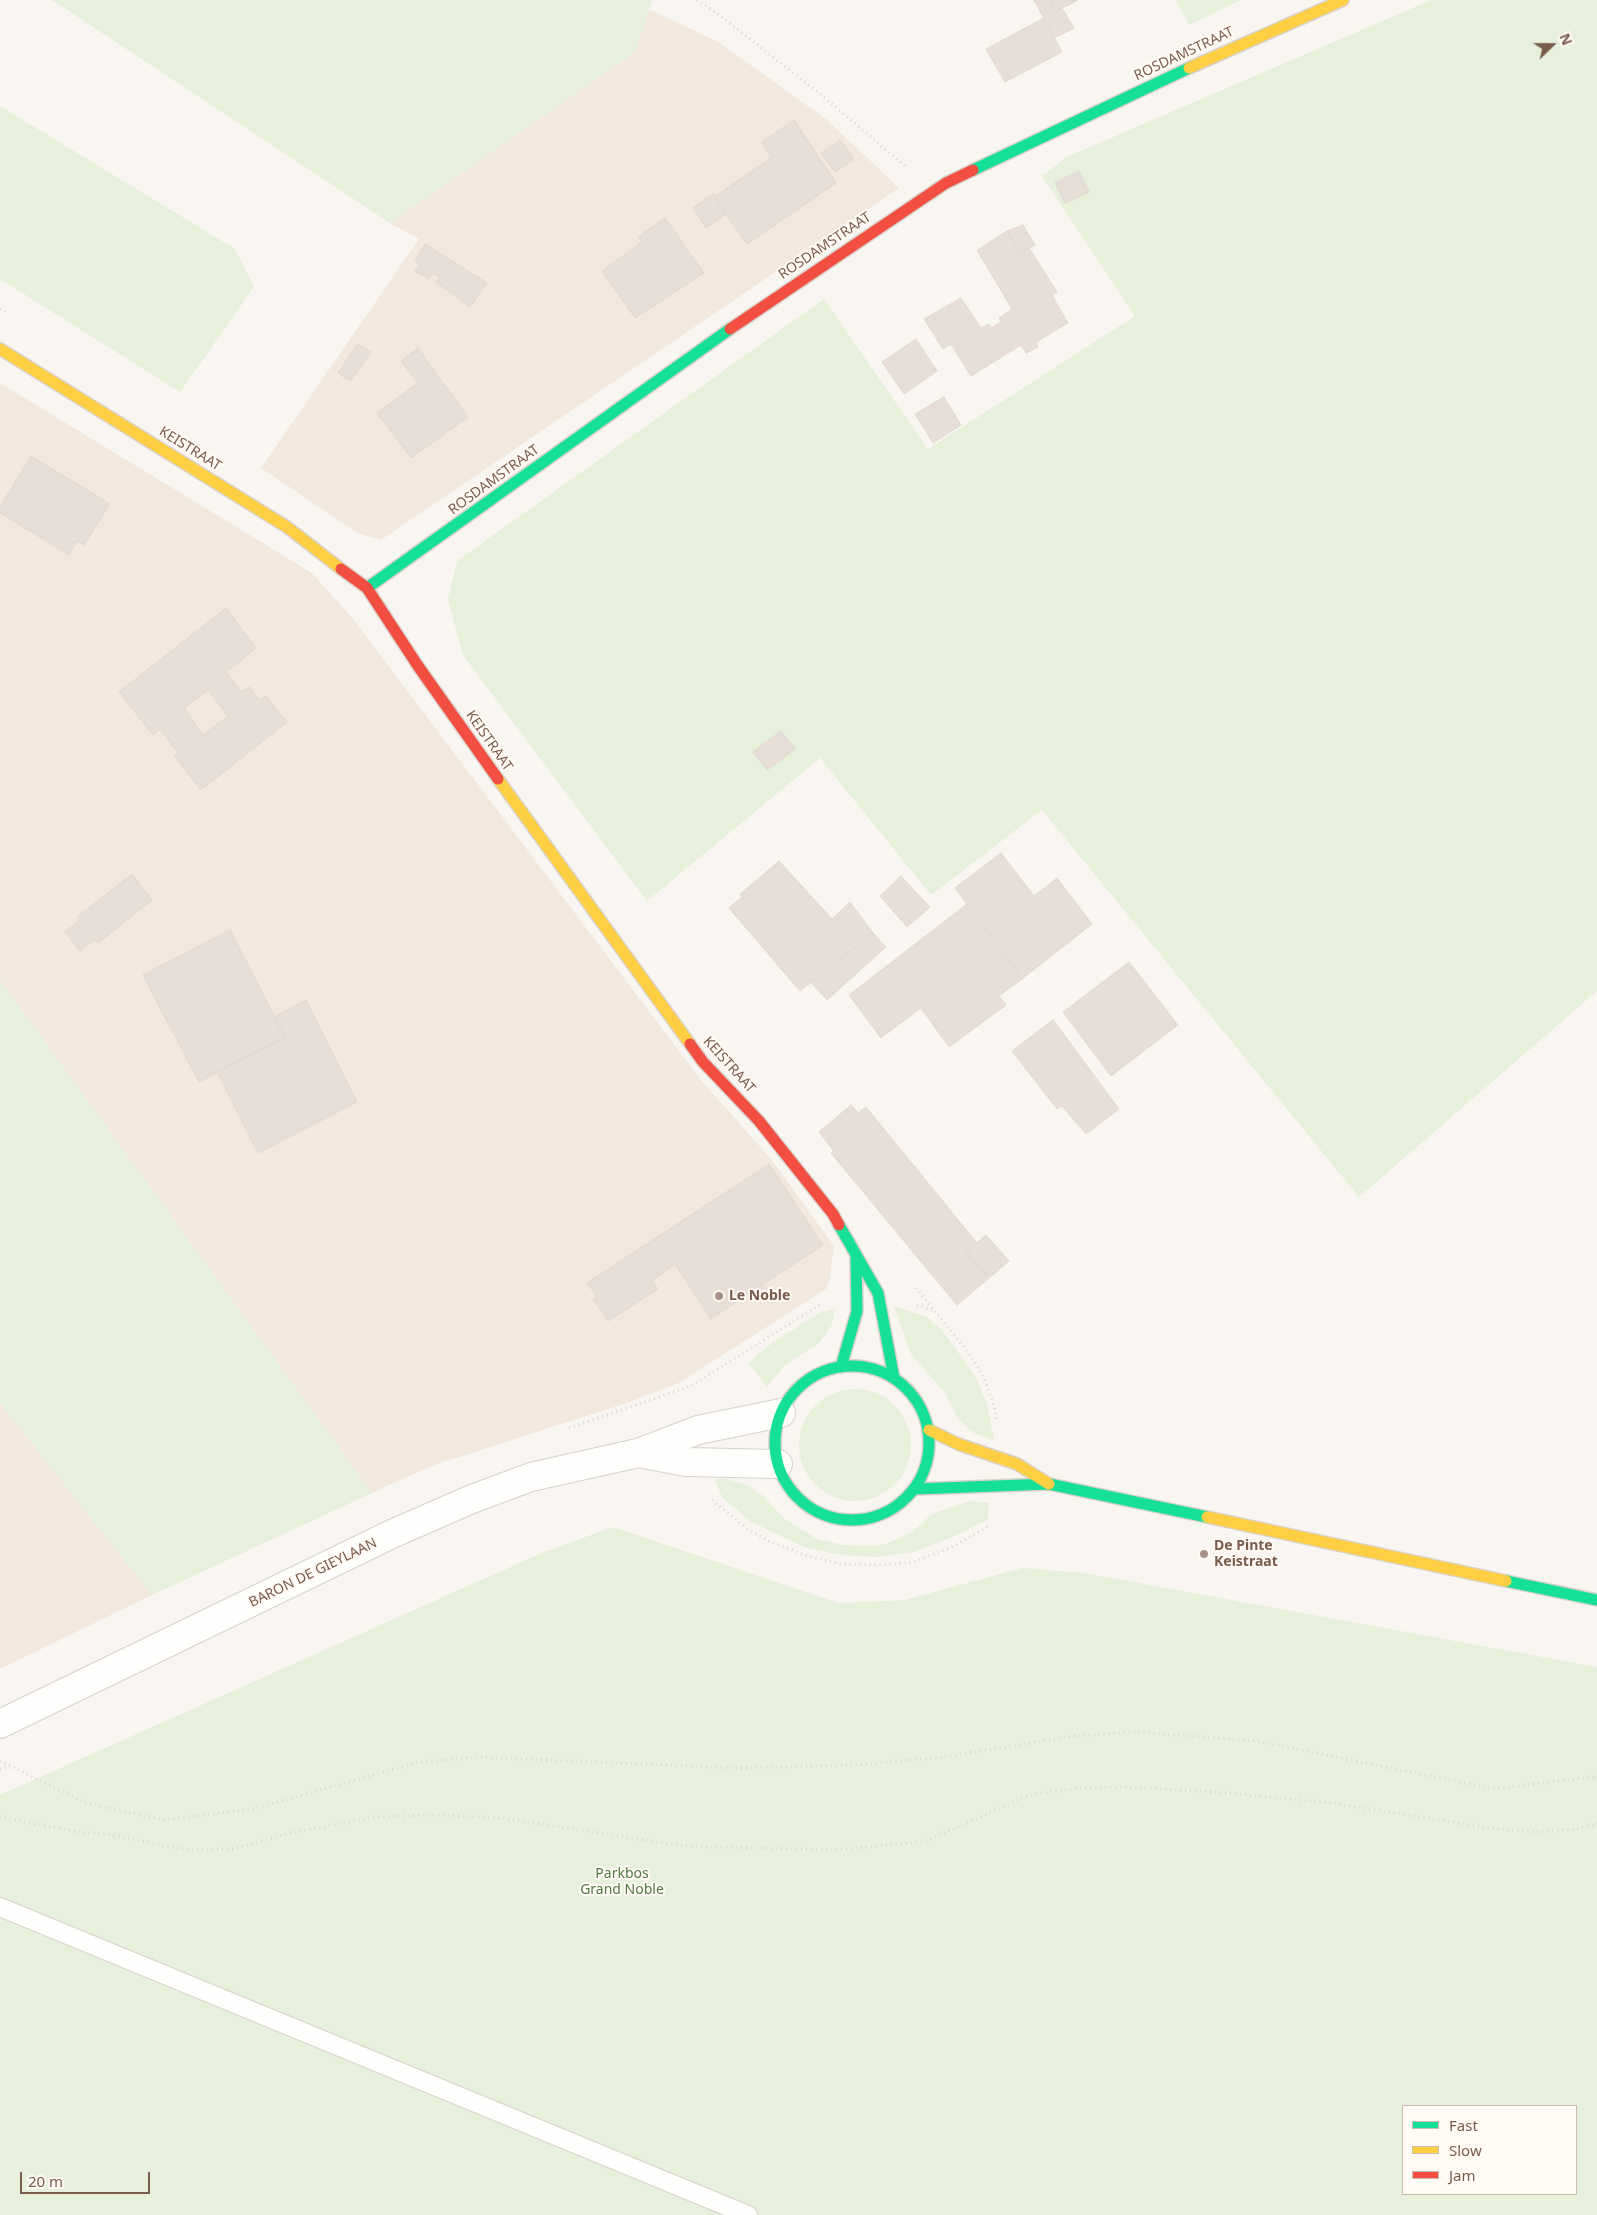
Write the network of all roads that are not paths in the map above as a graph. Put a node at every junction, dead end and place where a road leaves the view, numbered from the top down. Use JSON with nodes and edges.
{"nodes":[{"id":1,"x":1342,"y":0,"type":"edge"},
{"id":2,"x":0,"y":349,"type":"edge"},
{"id":3,"x":367,"y":588,"type":"junction"},
{"id":4,"x":856,"y":1256,"type":"junction"},
{"id":5,"x":841,"y":1367,"type":"junction"},
{"id":6,"x":894,"y":1378,"type":"junction"},
{"id":7,"x":781,"y":1412,"type":"junction"},
{"id":8,"x":929,"y":1430,"type":"junction"},
{"id":9,"x":638,"y":1453,"type":"junction"},
{"id":10,"x":778,"y":1464,"type":"junction"},
{"id":11,"x":1049,"y":1484,"type":"junction"},
{"id":12,"x":915,"y":1489,"type":"junction"},
{"id":13,"x":1597,"y":1600,"type":"edge"},
{"id":14,"x":0,"y":1724,"type":"edge"},
{"id":15,"x":0,"y":1907,"type":"edge"},
{"id":16,"x":748,"y":2215,"type":"edge"}],
"edges":[{"from":1,"to":3,"type":"street","name":"ROSDAMSTRAAT"},
{"from":2,"to":3,"type":"street","name":"KEISTRAAT"},
{"from":3,"to":4,"type":"street","name":"KEISTRAAT"},
{"from":4,"to":5,"type":"street","name":"KEISTRAAT"},
{"from":4,"to":6,"type":"street","name":"KEISTRAAT"},
{"from":5,"to":6,"type":"street"},
{"from":5,"to":7,"type":"street"},
{"from":6,"to":8,"type":"street"},
{"from":7,"to":9,"type":"street","name":"BARON DE GIEYLAAN"},
{"from":7,"to":10,"type":"street"},
{"from":8,"to":11,"type":"street"},
{"from":8,"to":12,"type":"street"},
{"from":9,"to":10,"type":"street","name":"BARON DE GIEYLAAN"},
{"from":9,"to":14,"type":"street","name":"BARON DE GIEYLAAN"},
{"from":10,"to":12,"type":"street"},
{"from":11,"to":12,"type":"street"},
{"from":11,"to":13,"type":"street"},
{"from":15,"to":16,"type":"lane"}]}
